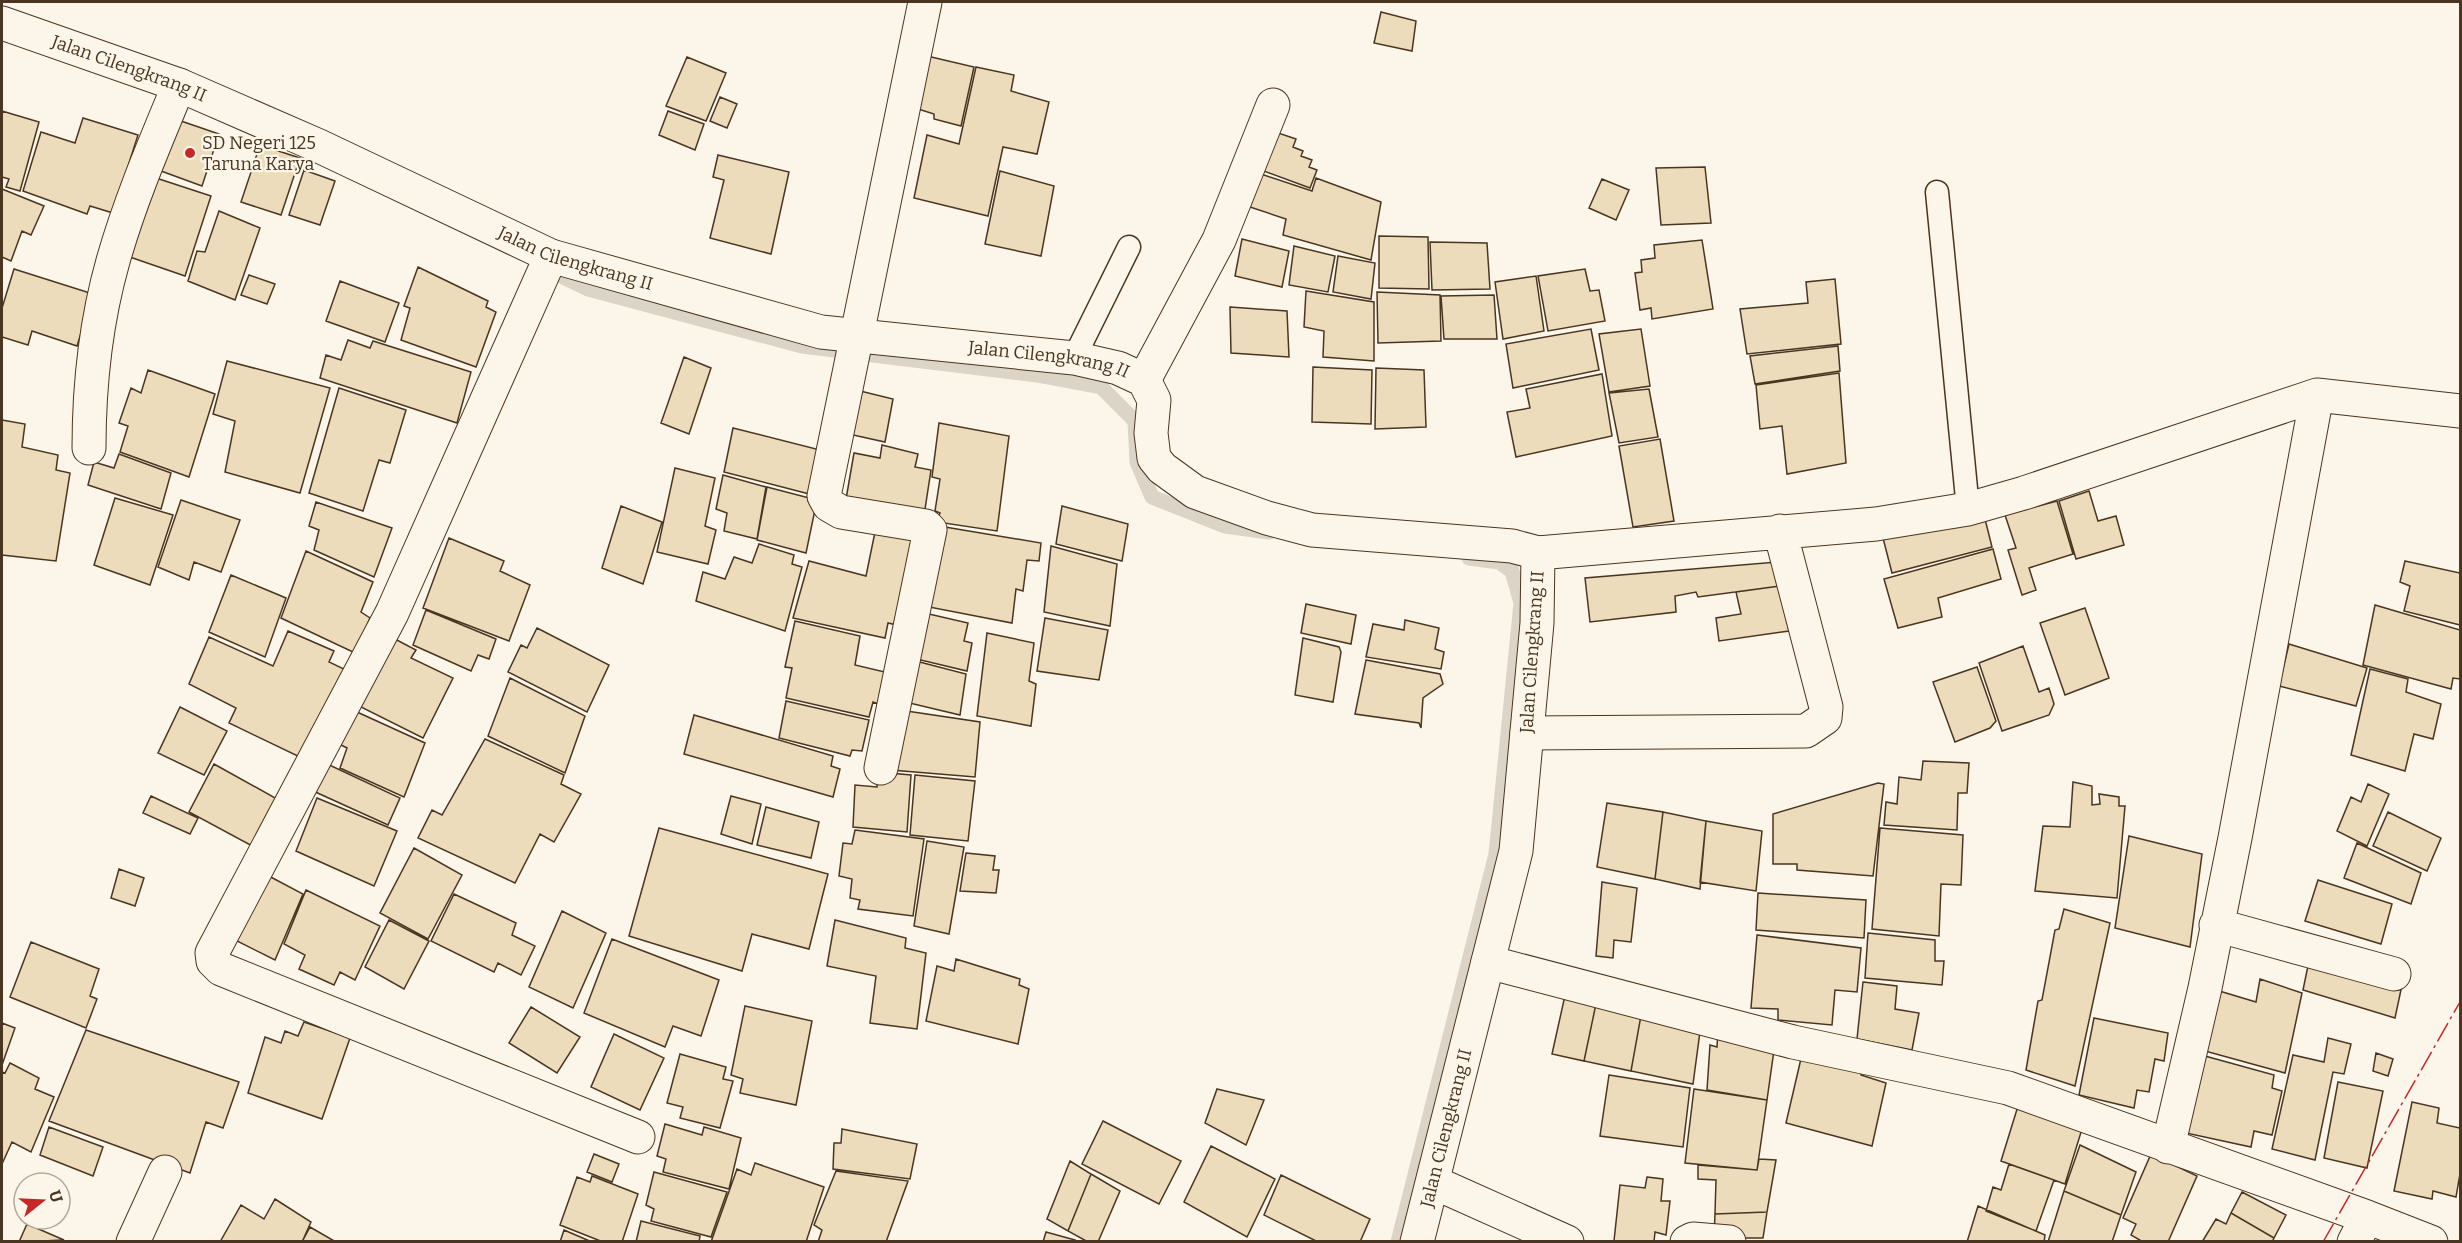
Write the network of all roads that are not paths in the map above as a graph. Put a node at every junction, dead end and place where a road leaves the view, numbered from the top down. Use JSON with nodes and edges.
{"nodes":[{"id":1,"x":925,"y":2,"type":"edge"},
{"id":2,"x":2,"y":23,"type":"edge"},
{"id":3,"x":179,"y":85,"type":"junction"},
{"id":4,"x":1273,"y":105,"type":"dead end"},
{"id":5,"x":1937,"y":192,"type":"dead end"},
{"id":6,"x":1129,"y":247,"type":"dead end"},
{"id":7,"x":551,"y":256,"type":"junction"},
{"id":8,"x":856,"y":337,"type":"junction"},
{"id":9,"x":1074,"y":358,"type":"junction"},
{"id":10,"x":1144,"y":380,"type":"junction"},
{"id":11,"x":2317,"y":395,"type":"junction"},
{"id":12,"x":2460,"y":411,"type":"edge"},
{"id":13,"x":89,"y":448,"type":"dead end"},
{"id":14,"x":1968,"y":508,"type":"junction"},
{"id":15,"x":1780,"y":531,"type":"junction"},
{"id":16,"x":1538,"y":553,"type":"junction"},
{"id":17,"x":1527,"y":733,"type":"junction"},
{"id":18,"x":881,"y":768,"type":"dead end"},
{"id":19,"x":2216,"y":925,"type":"junction"},
{"id":20,"x":1488,"y":962,"type":"junction"},
{"id":21,"x":2394,"y":974,"type":"dead end"},
{"id":22,"x":638,"y":1137,"type":"dead end"},
{"id":23,"x":2168,"y":1147,"type":"junction"},
{"id":24,"x":165,"y":1172,"type":"dead end"},
{"id":25,"x":1433,"y":1182,"type":"junction"},
{"id":26,"x":2360,"y":1229,"type":"edge"},
{"id":27,"x":133,"y":1242,"type":"edge"},
{"id":28,"x":1417,"y":1242,"type":"edge"},
{"id":29,"x":1568,"y":1242,"type":"edge"},
{"id":30,"x":1688,"y":1242,"type":"edge"},
{"id":31,"x":1729,"y":1242,"type":"edge"},
{"id":32,"x":2431,"y":1242,"type":"edge"}],
"edges":[{"from":1,"to":8,"type":"street"},
{"from":2,"to":3,"type":"street","name":"Jalan Cilengkrang II"},
{"from":3,"to":7,"type":"street","name":"Jalan Cilengkrang II"},
{"from":3,"to":13,"type":"street"},
{"from":4,"to":10,"type":"street"},
{"from":5,"to":14,"type":"lane"},
{"from":6,"to":9,"type":"lane"},
{"from":7,"to":8,"type":"street","name":"Jalan Cilengkrang II"},
{"from":7,"to":22,"type":"street"},
{"from":8,"to":9,"type":"street","name":"Jalan Cilengkrang II"},
{"from":8,"to":18,"type":"street"},
{"from":9,"to":10,"type":"street","name":"Jalan Cilengkrang II"},
{"from":10,"to":16,"type":"street","name":"Jalan Cilengkrang II"},
{"from":11,"to":12,"type":"street"},
{"from":11,"to":14,"type":"street"},
{"from":11,"to":19,"type":"street"},
{"from":14,"to":15,"type":"street"},
{"from":15,"to":16,"type":"street"},
{"from":15,"to":17,"type":"street"},
{"from":16,"to":17,"type":"street","name":"Jalan Cilengkrang II"},
{"from":17,"to":20,"type":"street","name":"Jalan Cilengkrang II"},
{"from":19,"to":21,"type":"street"},
{"from":19,"to":23,"type":"street"},
{"from":20,"to":23,"type":"street"},
{"from":20,"to":25,"type":"street","name":"Jalan Cilengkrang II"},
{"from":23,"to":26,"type":"street"},
{"from":24,"to":27,"type":"street"},
{"from":25,"to":28,"type":"street","name":"Jalan Cilengkrang II"},
{"from":25,"to":29,"type":"street"},
{"from":26,"to":32,"type":"street"},
{"from":30,"to":31,"type":"street"}]}
